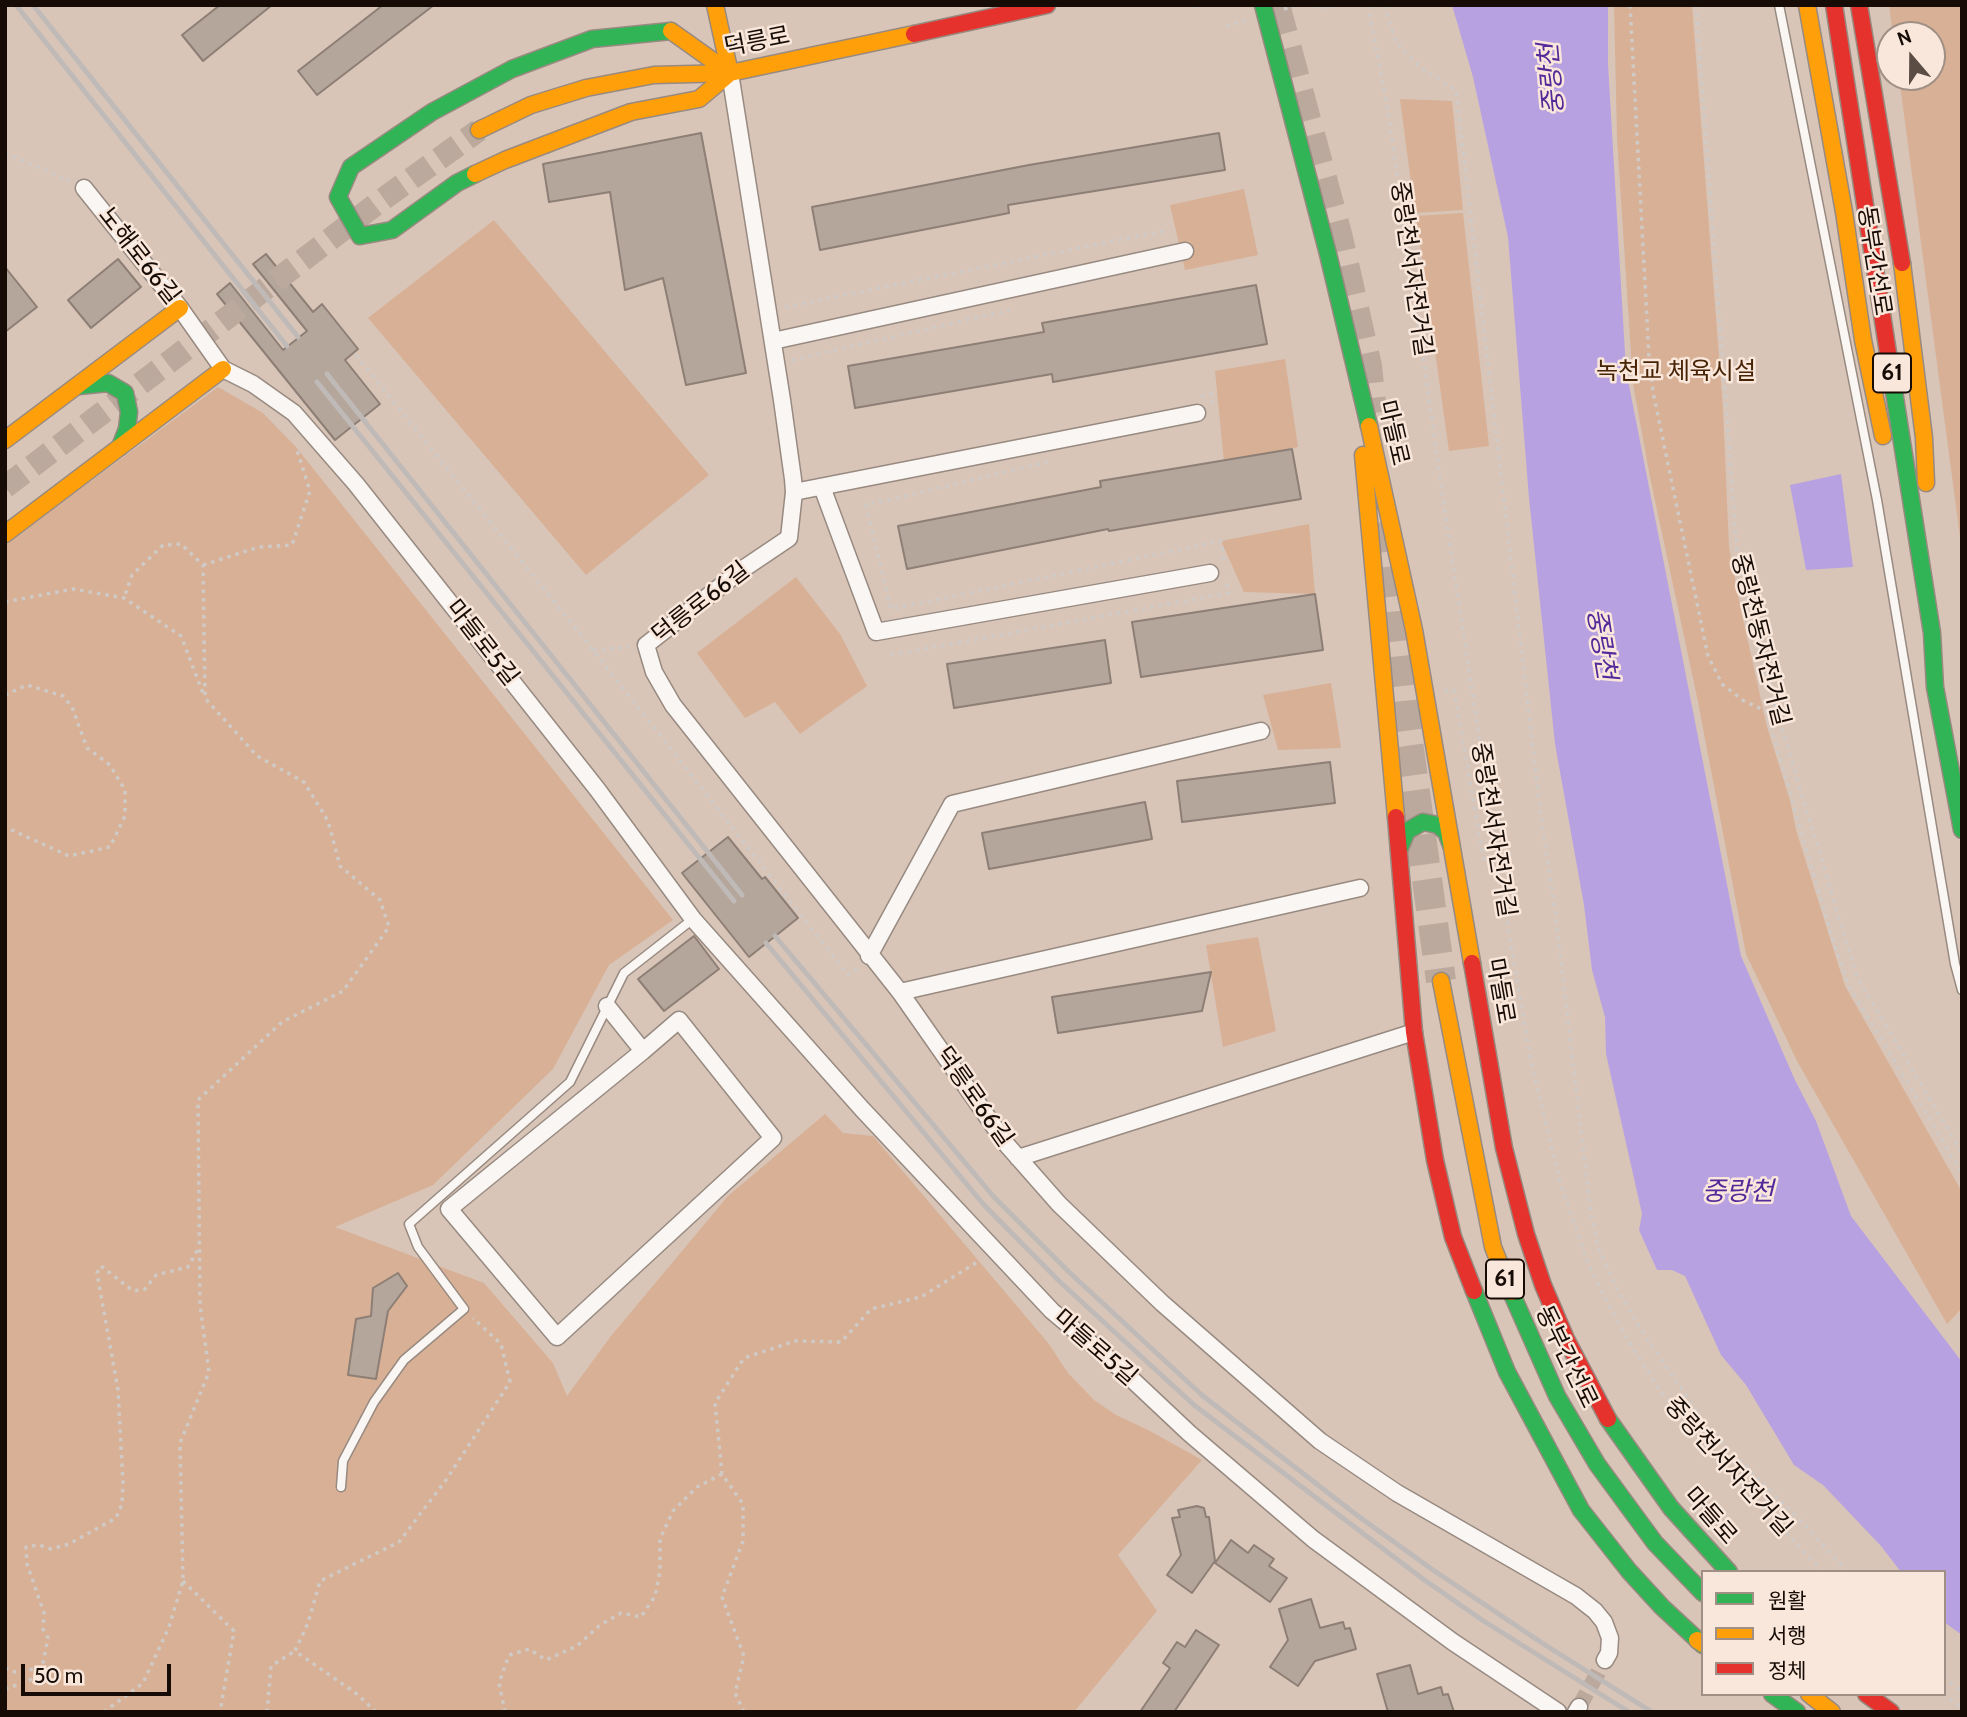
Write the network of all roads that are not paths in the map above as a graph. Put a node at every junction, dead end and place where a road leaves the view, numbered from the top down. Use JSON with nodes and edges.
{"nodes":[{"id":1,"x":715,"y":5,"type":"edge"},
{"id":2,"x":1047,"y":5,"type":"edge"},
{"id":3,"x":1263,"y":5,"type":"edge"},
{"id":4,"x":1779,"y":5,"type":"edge"},
{"id":5,"x":1807,"y":5,"type":"edge"},
{"id":6,"x":1834,"y":5,"type":"edge"},
{"id":7,"x":1861,"y":8,"type":"edge"},
{"id":8,"x":730,"y":72,"type":"junction"},
{"id":9,"x":479,"y":130,"type":"tunnel mouth"},
{"id":10,"x":84,"y":188,"type":"road end"},
{"id":11,"x":1185,"y":251,"type":"dead end"},
{"id":12,"x":180,"y":309,"type":"junction"},
{"id":13,"x":773,"y":341,"type":"junction"},
{"id":14,"x":1354,"y":365,"type":"junction"},
{"id":15,"x":223,"y":369,"type":"junction"},
{"id":16,"x":253,"y":384,"type":"joint"},
{"id":17,"x":76,"y":387,"type":"junction"},
{"id":18,"x":1202,"y":408,"type":"dead end"},
{"id":19,"x":5,"y":440,"type":"edge"},
{"id":20,"x":120,"y":447,"type":"junction"},
{"id":21,"x":1885,"y":447,"type":"dead end"},
{"id":22,"x":1891,"y":473,"type":"dead end"},
{"id":23,"x":822,"y":487,"type":"junction"},
{"id":24,"x":794,"y":492,"type":"junction"},
{"id":25,"x":5,"y":534,"type":"edge"},
{"id":26,"x":1210,"y":573,"type":"dead end"},
{"id":27,"x":1929,"y":611,"type":"junction"},
{"id":28,"x":1935,"y":687,"type":"junction"},
{"id":29,"x":1261,"y":731,"type":"dead end"},
{"id":30,"x":1958,"y":795,"type":"edge"},
{"id":31,"x":1962,"y":830,"type":"edge"},
{"id":32,"x":1399,"y":850,"type":"junction"},
{"id":33,"x":1453,"y":851,"type":"junction"},
{"id":34,"x":1360,"y":888,"type":"dead end"},
{"id":35,"x":692,"y":919,"type":"junction"},
{"id":36,"x":871,"y":958,"type":"junction"},
{"id":37,"x":1441,"y":981,"type":"tunnel mouth"},
{"id":38,"x":1962,"y":990,"type":"edge"},
{"id":39,"x":900,"y":992,"type":"junction"},
{"id":40,"x":607,"y":1006,"type":"junction"},
{"id":41,"x":1414,"y":1032,"type":"junction"},
{"id":42,"x":643,"y":1051,"type":"junction"},
{"id":43,"x":1018,"y":1158,"type":"junction"},
{"id":44,"x":341,"y":1487,"type":"dead end"},
{"id":45,"x":1726,"y":1570,"type":"edge"},
{"id":46,"x":1701,"y":1591,"type":"edge"},
{"id":47,"x":1701,"y":1643,"type":"edge"},
{"id":48,"x":1605,"y":1660,"type":"tunnel mouth"},
{"id":49,"x":1760,"y":1696,"type":"edge"},
{"id":50,"x":1775,"y":1696,"type":"edge"},
{"id":51,"x":1812,"y":1696,"type":"edge"},
{"id":52,"x":1869,"y":1696,"type":"edge"},
{"id":53,"x":1558,"y":1712,"type":"edge"},
{"id":54,"x":1779,"y":1712,"type":"edge"},
{"id":55,"x":1797,"y":1712,"type":"edge"},
{"id":56,"x":1832,"y":1712,"type":"edge"},
{"id":57,"x":1891,"y":1712,"type":"edge"}],
"edges":[{"from":1,"to":8,"type":"main road"},
{"from":2,"to":8,"type":"main road","name":"덕릉로"},
{"from":3,"to":14,"type":"main road","name":"마들로"},
{"from":4,"to":38,"type":"lane"},
{"from":5,"to":21,"type":"main road","name":"동부간선로","number":"61"},
{"from":6,"to":27,"type":"main road","name":"동부간선로","number":"61"},
{"from":7,"to":27,"type":"main road"},
{"from":8,"to":8,"type":"main road"},
{"from":8,"to":9,"type":"main road","name":"덕릉로"},
{"from":8,"to":13,"type":"street","name":"덕릉로66길"},
{"from":10,"to":12,"type":"street","name":"노해로66길"},
{"from":11,"to":13,"type":"street"},
{"from":12,"to":15,"type":"street","name":"노해로66길"},
{"from":12,"to":17,"type":"main road"},
{"from":13,"to":24,"type":"street","name":"덕릉로66길"},
{"from":14,"to":32,"type":"main road","name":"마들로"},
{"from":14,"to":33,"type":"main road","name":"마들로"},
{"from":15,"to":16,"type":"street","name":"노해로66길"},
{"from":15,"to":20,"type":"main road"},
{"from":16,"to":35,"type":"street","name":"마들로5길"},
{"from":17,"to":19,"type":"main road"},
{"from":17,"to":20,"type":"main road"},
{"from":18,"to":23,"type":"street"},
{"from":20,"to":25,"type":"main road"},
{"from":22,"to":28,"type":"main road","name":"동부간선로","number":"61"},
{"from":23,"to":24,"type":"street"},
{"from":23,"to":26,"type":"street"},
{"from":24,"to":36,"type":"street","name":"덕릉로66길"},
{"from":27,"to":28,"type":"main road","name":"동부간선로","number":"61"},
{"from":28,"to":30,"type":"main road","name":"동부간선로","number":"61"},
{"from":29,"to":36,"type":"street"},
{"from":30,"to":31,"type":"main road","name":"동부간선로","number":"61"},
{"from":32,"to":33,"type":"main road"},
{"from":32,"to":41,"type":"main road","name":"마들로"},
{"from":33,"to":45,"type":"main road","name":"마들로"},
{"from":34,"to":39,"type":"street"},
{"from":35,"to":40,"type":"lane"},
{"from":35,"to":53,"type":"street","name":"마들로5길"},
{"from":36,"to":39,"type":"street","name":"덕릉로66길"},
{"from":37,"to":46,"type":"main road","name":"동부간선로","number":"61"},
{"from":39,"to":43,"type":"street","name":"덕릉로66길"},
{"from":40,"to":42,"type":"street"},
{"from":40,"to":44,"type":"lane"},
{"from":41,"to":43,"type":"street"},
{"from":41,"to":47,"type":"main road","name":"마들로"},
{"from":42,"to":42,"type":"street"},
{"from":43,"to":48,"type":"street","name":"덕릉로66길"},
{"from":49,"to":54,"type":"main road"},
{"from":50,"to":55,"type":"main road"},
{"from":51,"to":56,"type":"main road"},
{"from":52,"to":57,"type":"main road"}]}
